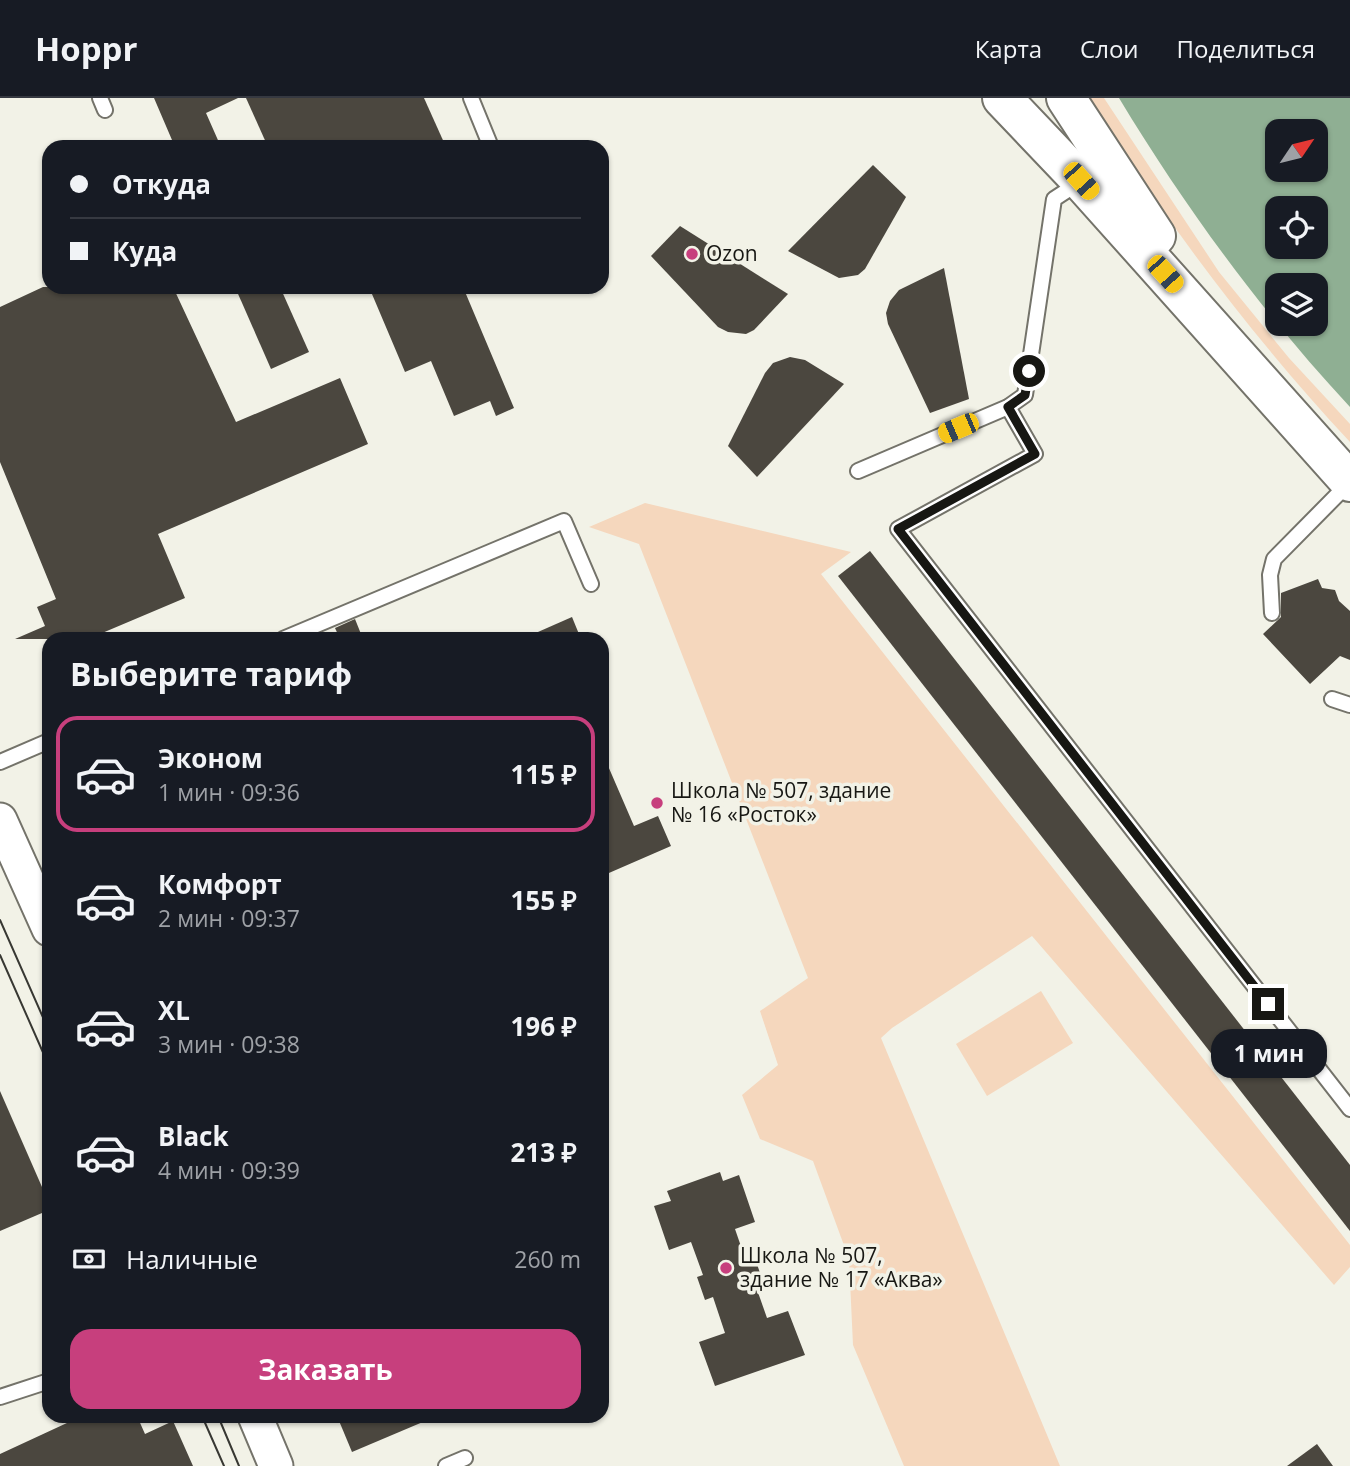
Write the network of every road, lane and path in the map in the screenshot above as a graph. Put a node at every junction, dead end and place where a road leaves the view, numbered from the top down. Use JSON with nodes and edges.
{"nodes":[{"id":1,"x":471,"y":98,"type":"edge"},
{"id":2,"x":1002,"y":98,"type":"edge"},
{"id":3,"x":1066,"y":98,"type":"edge"},
{"id":4,"x":488,"y":140,"type":"edge"},
{"id":5,"x":1081,"y":181,"type":"junction"},
{"id":6,"x":1227,"y":342,"type":"junction"},
{"id":7,"x":1008,"y":407,"type":"junction"},
{"id":8,"x":858,"y":471,"type":"dead end"},
{"id":9,"x":1350,"y":482,"type":"edge"},
{"id":10,"x":591,"y":583,"type":"dead end"},
{"id":11,"x":1272,"y":613,"type":"dead end"},
{"id":12,"x":300,"y":632,"type":"edge"},
{"id":13,"x":1332,"y":699,"type":"dead end"},
{"id":14,"x":1350,"y":705,"type":"edge"},
{"id":15,"x":42,"y":744,"type":"edge"},
{"id":16,"x":0,"y":762,"type":"edge"},
{"id":17,"x":0,"y":820,"type":"edge"},
{"id":18,"x":42,"y":913,"type":"edge"},
{"id":19,"x":1350,"y":1109,"type":"edge"},
{"id":20,"x":42,"y":1383,"type":"edge"},
{"id":21,"x":0,"y":1397,"type":"edge"},
{"id":22,"x":258,"y":1423,"type":"edge"},
{"id":23,"x":465,"y":1458,"type":"dead end"},
{"id":24,"x":276,"y":1466,"type":"edge"},
{"id":25,"x":446,"y":1466,"type":"edge"}],
"edges":[{"from":1,"to":4,"type":"lane"},
{"from":2,"to":5,"type":"main road"},
{"from":3,"to":6,"type":"main road"},
{"from":5,"to":6,"type":"main road"},
{"from":5,"to":7,"type":"lane"},
{"from":6,"to":9,"type":"main road"},
{"from":7,"to":8,"type":"lane"},
{"from":7,"to":19,"type":"lane"},
{"from":9,"to":11,"type":"lane"},
{"from":10,"to":12,"type":"lane"},
{"from":13,"to":14,"type":"lane"},
{"from":15,"to":16,"type":"lane"},
{"from":17,"to":18,"type":"street"},
{"from":20,"to":21,"type":"lane"},
{"from":22,"to":24,"type":"street"},
{"from":23,"to":25,"type":"lane"}]}
